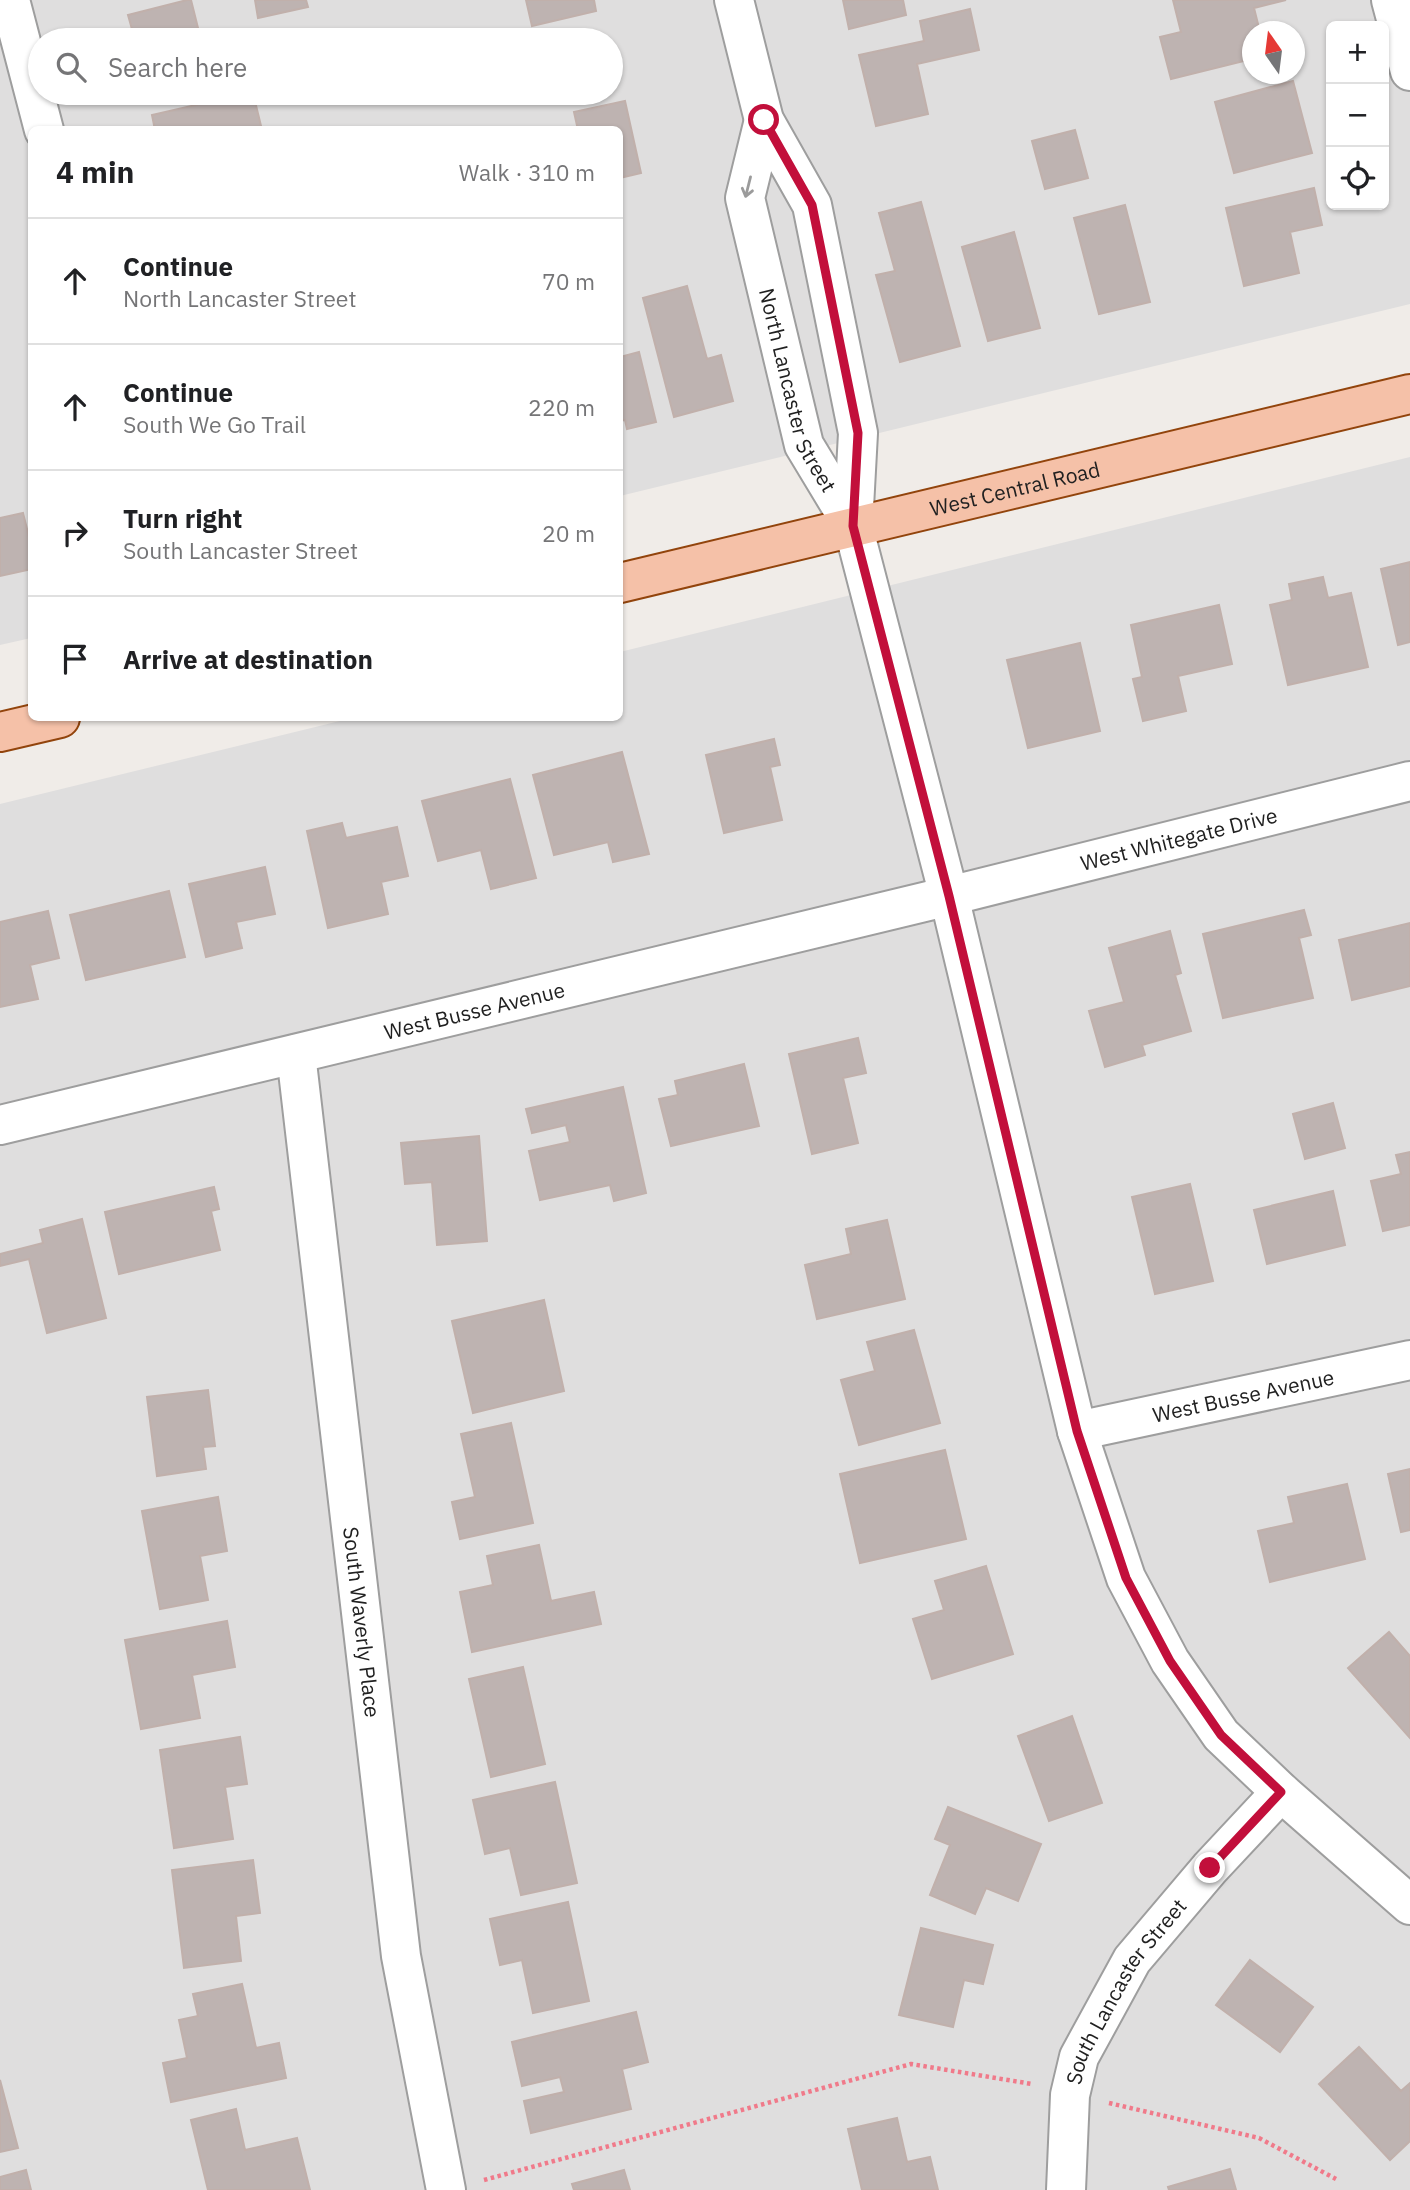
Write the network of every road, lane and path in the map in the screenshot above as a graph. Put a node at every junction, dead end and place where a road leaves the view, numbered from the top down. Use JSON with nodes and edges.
{"nodes":[{"id":1,"x":10,"y":0,"type":"edge"},
{"id":2,"x":734,"y":0,"type":"edge"},
{"id":3,"x":1391,"y":0,"type":"edge"},
{"id":4,"x":28,"y":69,"type":"edge"},
{"id":5,"x":1410,"y":71,"type":"edge"},
{"id":6,"x":37,"y":105,"type":"edge"},
{"id":7,"x":764,"y":120,"type":"junction"},
{"id":8,"x":43,"y":126,"type":"edge"},
{"id":9,"x":1410,"y":394,"type":"edge"},
{"id":10,"x":853,"y":526,"type":"junction"},
{"id":11,"x":623,"y":582,"type":"edge"},
{"id":12,"x":47,"y":721,"type":"edge"},
{"id":13,"x":0,"y":732,"type":"edge"},
{"id":14,"x":1410,"y":781,"type":"edge"},
{"id":15,"x":949,"y":896,"type":"junction"},
{"id":16,"x":296,"y":1054,"type":"junction"},
{"id":17,"x":0,"y":1125,"type":"edge"},
{"id":18,"x":1410,"y":1360,"type":"edge"},
{"id":19,"x":1077,"y":1431,"type":"junction"},
{"id":20,"x":1281,"y":1792,"type":"junction"},
{"id":21,"x":1410,"y":1905,"type":"edge"},
{"id":22,"x":1032,"y":2084,"type":"dead end"},
{"id":23,"x":1105,"y":2102,"type":"dead end"},
{"id":24,"x":1336,"y":2179,"type":"dead end"},
{"id":25,"x":459,"y":2187,"type":"edge"},
{"id":26,"x":1066,"y":2190,"type":"edge"}],
"edges":[{"from":1,"to":4,"type":"street"},
{"from":2,"to":7,"type":"street","name":"North Lancaster Street"},
{"from":3,"to":5,"type":"street"},
{"from":6,"to":8,"type":"street"},
{"from":7,"to":10,"type":"street","name":"North Lancaster Street"},
{"from":7,"to":10,"type":"street","name":"North Lancaster Street","one_way":true},
{"from":9,"to":10,"type":"main road","name":"West Central Road"},
{"from":10,"to":11,"type":"main road","name":"West Central Road"},
{"from":10,"to":15,"type":"street"},
{"from":12,"to":13,"type":"main road"},
{"from":14,"to":15,"type":"street","name":"West Whitegate Drive"},
{"from":15,"to":16,"type":"street","name":"West Busse Avenue"},
{"from":15,"to":19,"type":"street"},
{"from":16,"to":17,"type":"street","name":"West Busse Avenue"},
{"from":16,"to":25,"type":"street","name":"South Waverly Place"},
{"from":18,"to":19,"type":"street","name":"West Busse Avenue"},
{"from":19,"to":20,"type":"street"},
{"from":20,"to":21,"type":"street"},
{"from":20,"to":26,"type":"street","name":"South Lancaster Street"},
{"from":22,"to":25,"type":"path"},
{"from":23,"to":24,"type":"path"}]}
